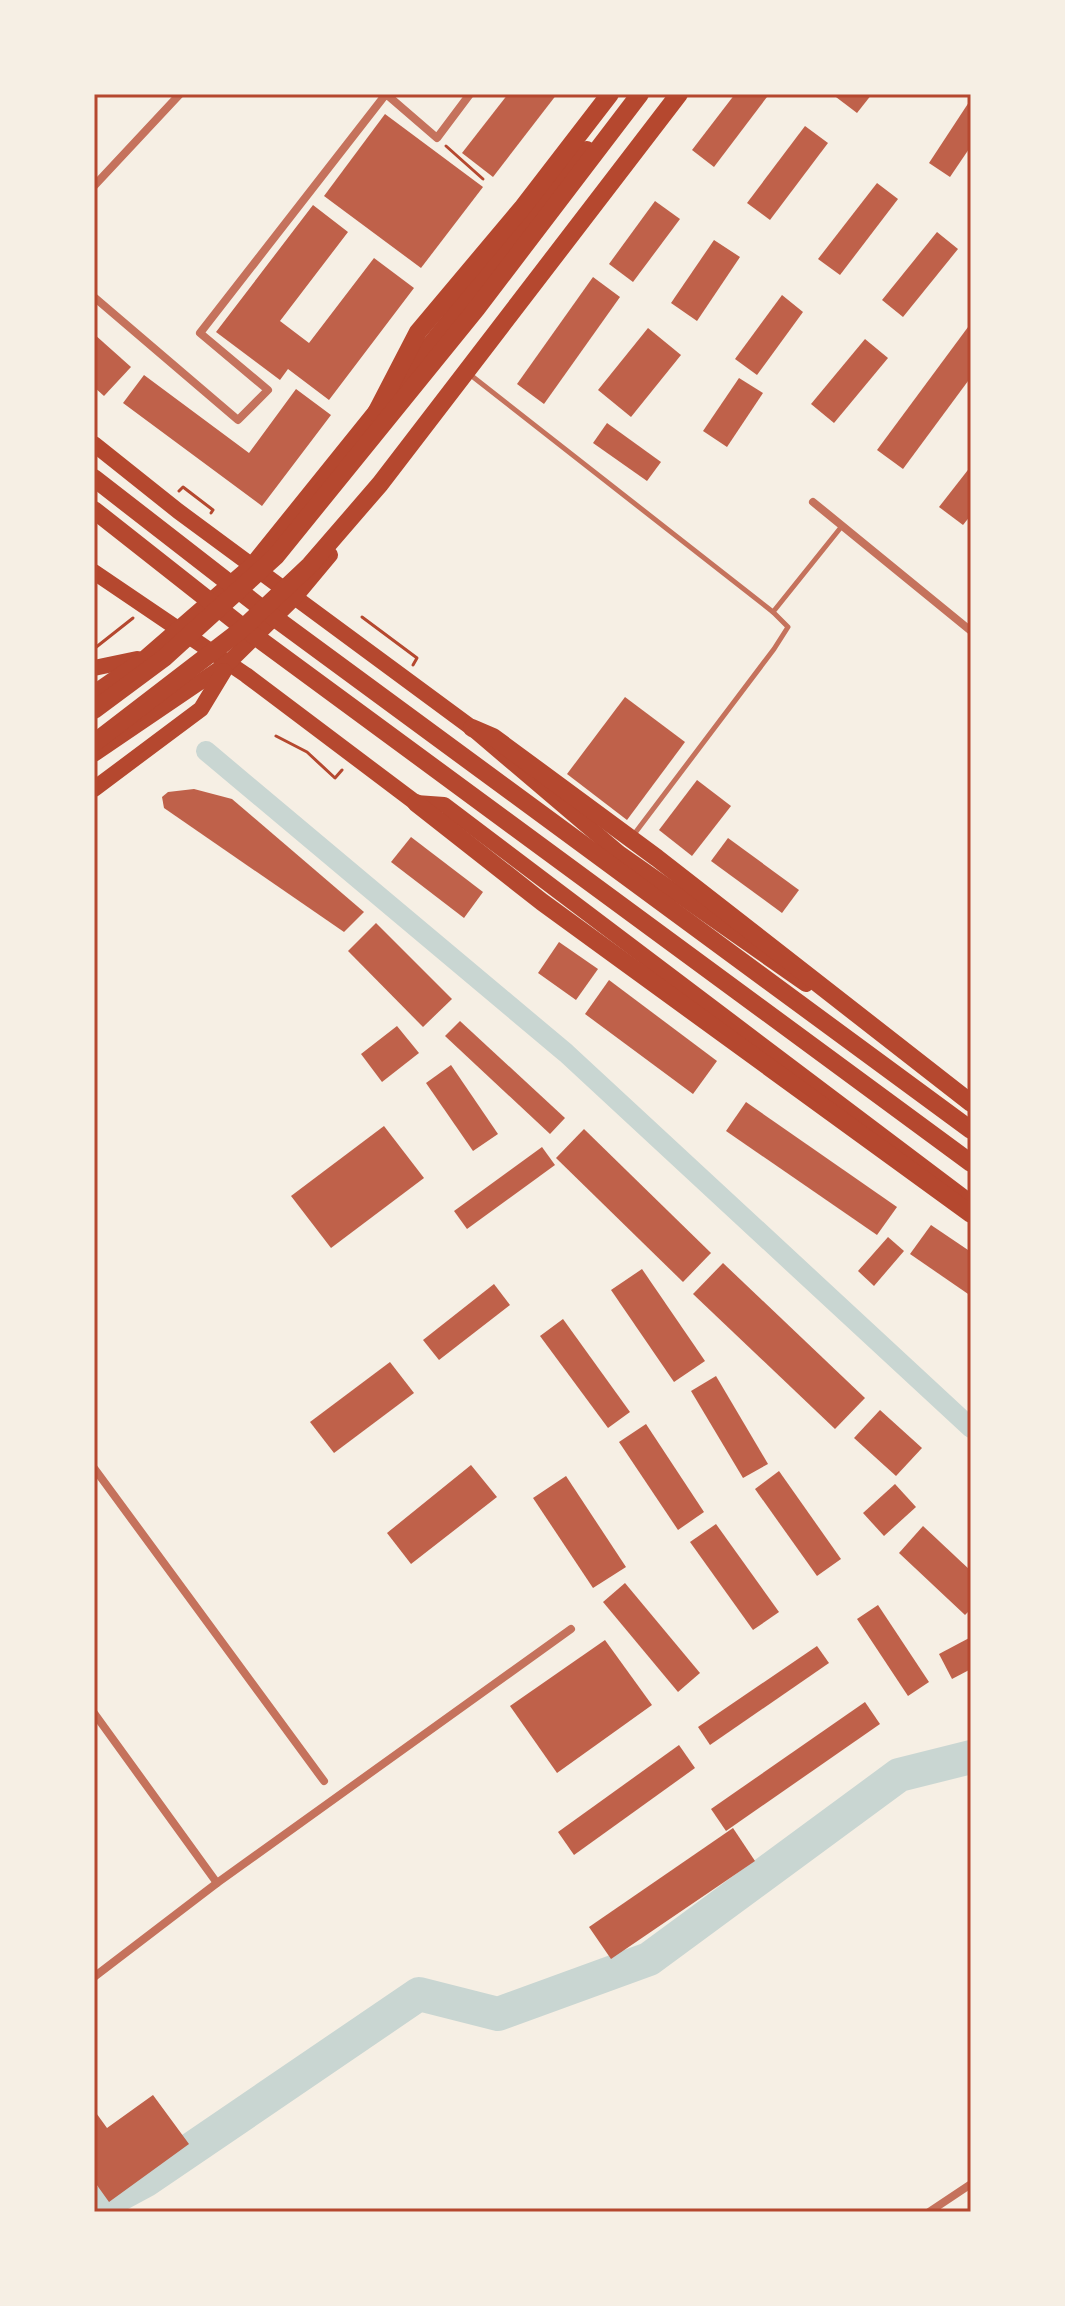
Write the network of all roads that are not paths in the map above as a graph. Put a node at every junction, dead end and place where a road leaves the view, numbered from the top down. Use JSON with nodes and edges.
{"nodes":[{"id":1,"x":180,"y":94,"type":"edge"},
{"id":2,"x":470,"y":94,"type":"edge"},
{"id":3,"x":610,"y":94,"type":"edge"},
{"id":4,"x":631,"y":94,"type":"edge"},
{"id":5,"x":640,"y":94,"type":"edge"},
{"id":6,"x":679,"y":94,"type":"edge"},
{"id":7,"x":94,"y":186,"type":"edge"},
{"id":8,"x":94,"y":297,"type":"edge"},
{"id":9,"x":466,"y":371,"type":"junction"},
{"id":10,"x":376,"y":413,"type":"junction"},
{"id":11,"x":94,"y":444,"type":"edge"},
{"id":12,"x":94,"y":478,"type":"edge"},
{"id":13,"x":813,"y":502,"type":"dead end"},
{"id":14,"x":94,"y":510,"type":"edge"},
{"id":15,"x":842,"y":526,"type":"junction"},
{"id":16,"x":252,"y":565,"type":"junction"},
{"id":17,"x":94,"y":572,"type":"edge"},
{"id":18,"x":295,"y":597,"type":"junction"},
{"id":19,"x":773,"y":612,"type":"junction"},
{"id":20,"x":177,"y":630,"type":"junction"},
{"id":21,"x":971,"y":631,"type":"edge"},
{"id":22,"x":146,"y":657,"type":"junction"},
{"id":23,"x":228,"y":663,"type":"junction"},
{"id":24,"x":94,"y":668,"type":"edge"},
{"id":25,"x":94,"y":693,"type":"edge"},
{"id":26,"x":94,"y":710,"type":"edge"},
{"id":27,"x":472,"y":728,"type":"junction"},
{"id":28,"x":94,"y":743,"type":"edge"},
{"id":29,"x":94,"y":754,"type":"edge"},
{"id":30,"x":94,"y":789,"type":"edge"},
{"id":31,"x":416,"y":803,"type":"junction"},
{"id":32,"x":619,"y":853,"type":"junction"},
{"id":33,"x":971,"y":1102,"type":"edge"},
{"id":34,"x":971,"y":1130,"type":"edge"},
{"id":35,"x":971,"y":1163,"type":"edge"},
{"id":36,"x":971,"y":1203,"type":"edge"},
{"id":37,"x":971,"y":1214,"type":"edge"},
{"id":38,"x":94,"y":1468,"type":"edge"},
{"id":39,"x":571,"y":1629,"type":"dead end"},
{"id":40,"x":94,"y":1713,"type":"edge"},
{"id":41,"x":324,"y":1781,"type":"dead end"},
{"id":42,"x":217,"y":1883,"type":"junction"},
{"id":43,"x":94,"y":1977,"type":"edge"},
{"id":44,"x":971,"y":2184,"type":"edge"},
{"id":45,"x":929,"y":2212,"type":"edge"}],
"edges":[{"from":1,"to":7,"type":"street"},
{"from":2,"to":8,"type":"street"},
{"from":3,"to":10,"type":"highway"},
{"from":4,"to":10,"type":"main road"},
{"from":5,"to":26,"type":"highway"},
{"from":6,"to":9,"type":"main road"},
{"from":6,"to":28,"type":"highway"},
{"from":9,"to":18,"type":"main road"},
{"from":9,"to":19,"type":"lane"},
{"from":10,"to":16,"type":"main road"},
{"from":11,"to":16,"type":"main road"},
{"from":12,"to":34,"type":"highway"},
{"from":13,"to":15,"type":"street"},
{"from":14,"to":35,"type":"highway"},
{"from":15,"to":19,"type":"lane"},
{"from":15,"to":21,"type":"street"},
{"from":16,"to":18,"type":"main road"},
{"from":16,"to":20,"type":"main road"},
{"from":17,"to":20,"type":"main road"},
{"from":18,"to":23,"type":"main road"},
{"from":18,"to":27,"type":"main road"},
{"from":19,"to":32,"type":"lane"},
{"from":20,"to":22,"type":"main road"},
{"from":20,"to":23,"type":"main road"},
{"from":22,"to":24,"type":"main road"},
{"from":22,"to":25,"type":"main road"},
{"from":23,"to":29,"type":"main road"},
{"from":23,"to":30,"type":"main road"},
{"from":23,"to":31,"type":"main road"},
{"from":27,"to":32,"type":"main road"},
{"from":27,"to":33,"type":"highway"},
{"from":31,"to":36,"type":"main road"},
{"from":31,"to":37,"type":"highway"},
{"from":32,"to":33,"type":"main road"},
{"from":38,"to":41,"type":"street"},
{"from":39,"to":42,"type":"street"},
{"from":40,"to":42,"type":"street"},
{"from":42,"to":43,"type":"street"},
{"from":44,"to":45,"type":"street"}]}
